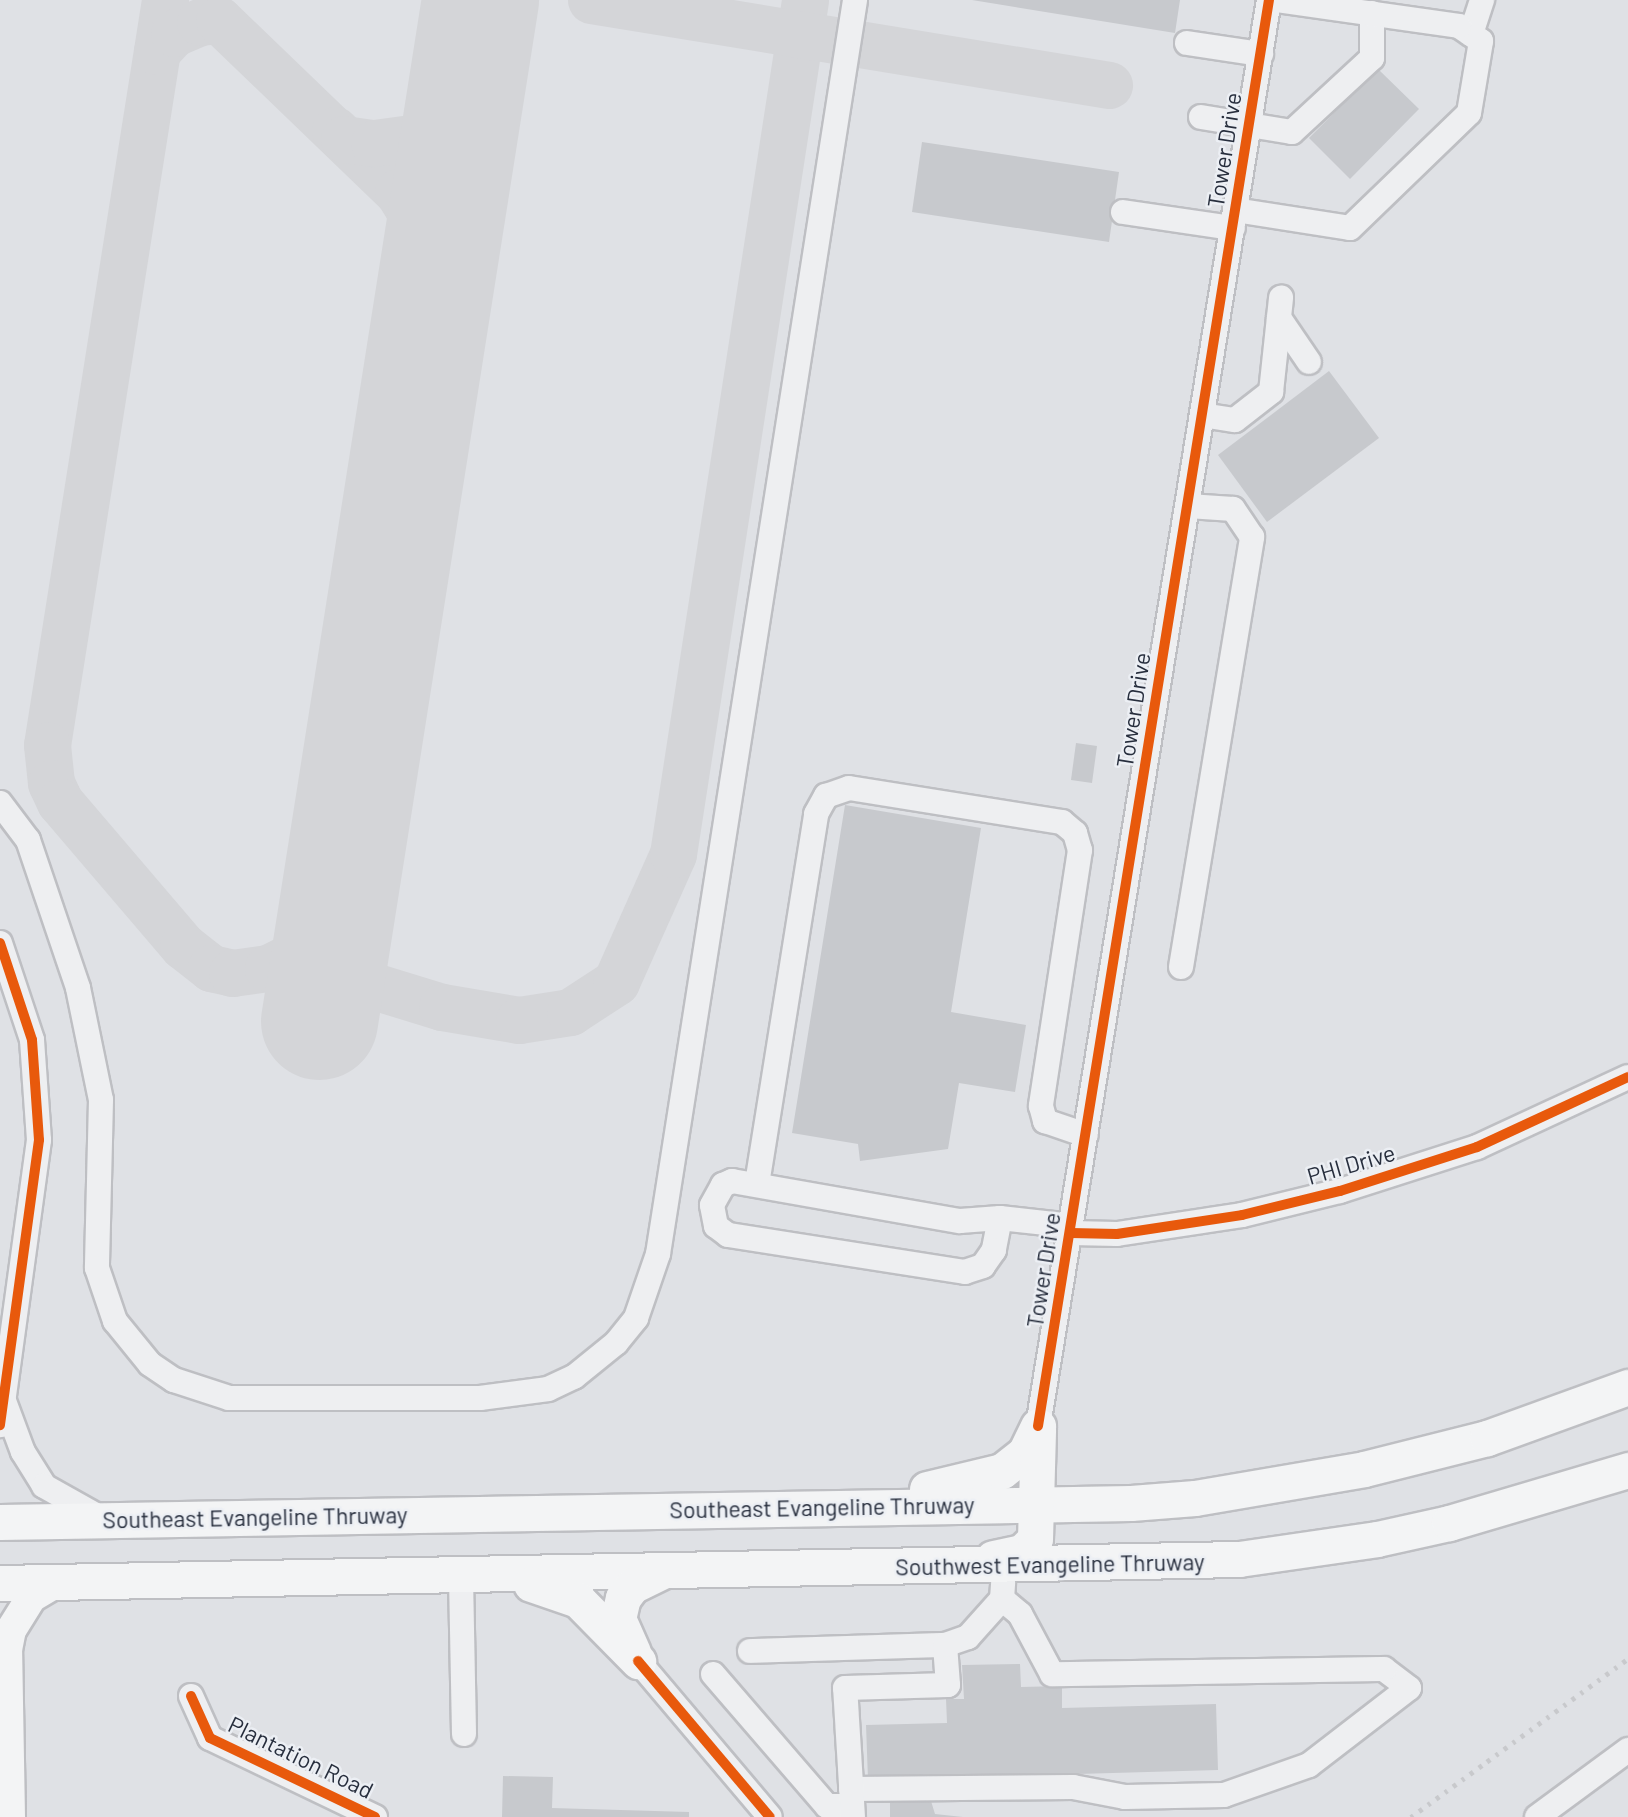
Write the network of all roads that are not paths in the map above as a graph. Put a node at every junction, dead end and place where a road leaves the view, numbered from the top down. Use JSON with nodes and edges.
{"nodes":[{"id":1,"x":855,"y":0,"type":"edge"},
{"id":2,"x":1269,"y":0,"type":"edge"},
{"id":3,"x":1277,"y":0,"type":"edge"},
{"id":4,"x":1482,"y":0,"type":"edge"},
{"id":5,"x":1372,"y":13,"type":"junction"},
{"id":6,"x":1471,"y":34,"type":"junction"},
{"id":7,"x":1188,"y":43,"type":"dead end"},
{"id":8,"x":1261,"y":54,"type":"junction"},
{"id":9,"x":1201,"y":117,"type":"dead end"},
{"id":10,"x":1249,"y":125,"type":"junction"},
{"id":11,"x":1123,"y":212,"type":"dead end"},
{"id":12,"x":1234,"y":219,"type":"junction"},
{"id":13,"x":1309,"y":362,"type":"dead end"},
{"id":14,"x":1202,"y":415,"type":"junction"},
{"id":15,"x":1188,"y":506,"type":"junction"},
{"id":16,"x":0,"y":803,"type":"edge"},
{"id":17,"x":0,"y":943,"type":"edge"},
{"id":18,"x":1181,"y":967,"type":"dead end"},
{"id":19,"x":1628,"y":1077,"type":"edge"},
{"id":20,"x":1086,"y":1135,"type":"junction"},
{"id":21,"x":757,"y":1184,"type":"junction"},
{"id":22,"x":1000,"y":1218,"type":"junction"},
{"id":23,"x":1071,"y":1229,"type":"junction"},
{"id":24,"x":6,"y":1336,"type":"edge"},
{"id":25,"x":1628,"y":1387,"type":"edge"},
{"id":26,"x":1,"y":1399,"type":"edge"},
{"id":27,"x":0,"y":1424,"type":"edge"},
{"id":28,"x":1038,"y":1426,"type":"junction"},
{"id":29,"x":1628,"y":1470,"type":"edge"},
{"id":30,"x":1037,"y":1505,"type":"junction"},
{"id":31,"x":970,"y":1506,"type":"junction"},
{"id":32,"x":819,"y":1507,"type":"junction"},
{"id":33,"x":104,"y":1520,"type":"junction"},
{"id":34,"x":0,"y":1522,"type":"edge"},
{"id":35,"x":955,"y":1564,"type":"junction"},
{"id":36,"x":663,"y":1571,"type":"junction"},
{"id":37,"x":461,"y":1577,"type":"junction"},
{"id":38,"x":57,"y":1582,"type":"junction"},
{"id":39,"x":1003,"y":1582,"type":"junction"},
{"id":40,"x":0,"y":1583,"type":"edge"},
{"id":41,"x":945,"y":1644,"type":"junction"},
{"id":42,"x":750,"y":1651,"type":"dead end"},
{"id":43,"x":638,"y":1661,"type":"junction"},
{"id":44,"x":713,"y":1674,"type":"dead end"},
{"id":45,"x":191,"y":1696,"type":"dead end"},
{"id":46,"x":464,"y":1734,"type":"dead end"},
{"id":47,"x":1628,"y":1750,"type":"edge"},
{"id":48,"x":852,"y":1804,"type":"edge"},
{"id":49,"x":10,"y":1808,"type":"edge"},
{"id":50,"x":375,"y":1817,"type":"edge"},
{"id":51,"x":770,"y":1817,"type":"edge"},
{"id":52,"x":1536,"y":1817,"type":"edge"}],
"edges":[{"from":1,"to":16,"type":"street"},
{"from":2,"to":8,"type":"street","name":"Tower Drive"},
{"from":3,"to":5,"type":"street"},
{"from":4,"to":6,"type":"street"},
{"from":5,"to":6,"type":"street"},
{"from":5,"to":10,"type":"street"},
{"from":6,"to":12,"type":"street"},
{"from":7,"to":8,"type":"street"},
{"from":8,"to":10,"type":"street","name":"Tower Drive"},
{"from":9,"to":10,"type":"street"},
{"from":10,"to":12,"type":"street","name":"Tower Drive"},
{"from":11,"to":12,"type":"street"},
{"from":12,"to":14,"type":"street","name":"Tower Drive"},
{"from":13,"to":14,"type":"street"},
{"from":14,"to":15,"type":"street","name":"Tower Drive"},
{"from":15,"to":18,"type":"street"},
{"from":15,"to":20,"type":"street","name":"Tower Drive"},
{"from":17,"to":24,"type":"street"},
{"from":19,"to":23,"type":"street","name":"PHI Drive"},
{"from":20,"to":21,"type":"street"},
{"from":20,"to":23,"type":"street","name":"Tower Drive"},
{"from":21,"to":22,"type":"street","name":"PHI Drive"},
{"from":21,"to":22,"type":"street","name":"PHI Drive"},
{"from":22,"to":23,"type":"street","name":"PHI Drive"},
{"from":23,"to":28,"type":"street","name":"Tower Drive"},
{"from":24,"to":26,"type":"street"},
{"from":25,"to":30,"type":"highway","name":"Southeast Evangeline Thruway"},
{"from":26,"to":27,"type":"street"},
{"from":26,"to":33,"type":"street"},
{"from":28,"to":30,"type":"highway"},
{"from":28,"to":32,"type":"highway"},
{"from":29,"to":39,"type":"highway","name":"Southwest Evangeline Thruway"},
{"from":30,"to":31,"type":"highway","name":"Southeast Evangeline Thruway"},
{"from":30,"to":35,"type":"highway"},
{"from":31,"to":32,"type":"highway","name":"Southeast Evangeline Thruway"},
{"from":31,"to":35,"type":"highway"},
{"from":32,"to":33,"type":"highway","name":"Southeast Evangeline Thruway"},
{"from":33,"to":34,"type":"highway","name":"Southeast Evangeline Thruway"},
{"from":35,"to":36,"type":"highway","name":"Southwest Evangeline Thruway"},
{"from":35,"to":39,"type":"highway","name":"Southwest Evangeline Thruway"},
{"from":36,"to":37,"type":"highway","name":"Southwest Evangeline Thruway"},
{"from":36,"to":43,"type":"highway"},
{"from":37,"to":38,"type":"highway"},
{"from":37,"to":43,"type":"highway"},
{"from":37,"to":46,"type":"street"},
{"from":38,"to":40,"type":"highway"},
{"from":38,"to":49,"type":"main road"},
{"from":39,"to":41,"type":"street"},
{"from":39,"to":48,"type":"street"},
{"from":41,"to":42,"type":"street"},
{"from":41,"to":48,"type":"street"},
{"from":43,"to":51,"type":"street"},
{"from":44,"to":48,"type":"street"},
{"from":45,"to":50,"type":"street","name":"Plantation Road"},
{"from":47,"to":52,"type":"street"}]}
